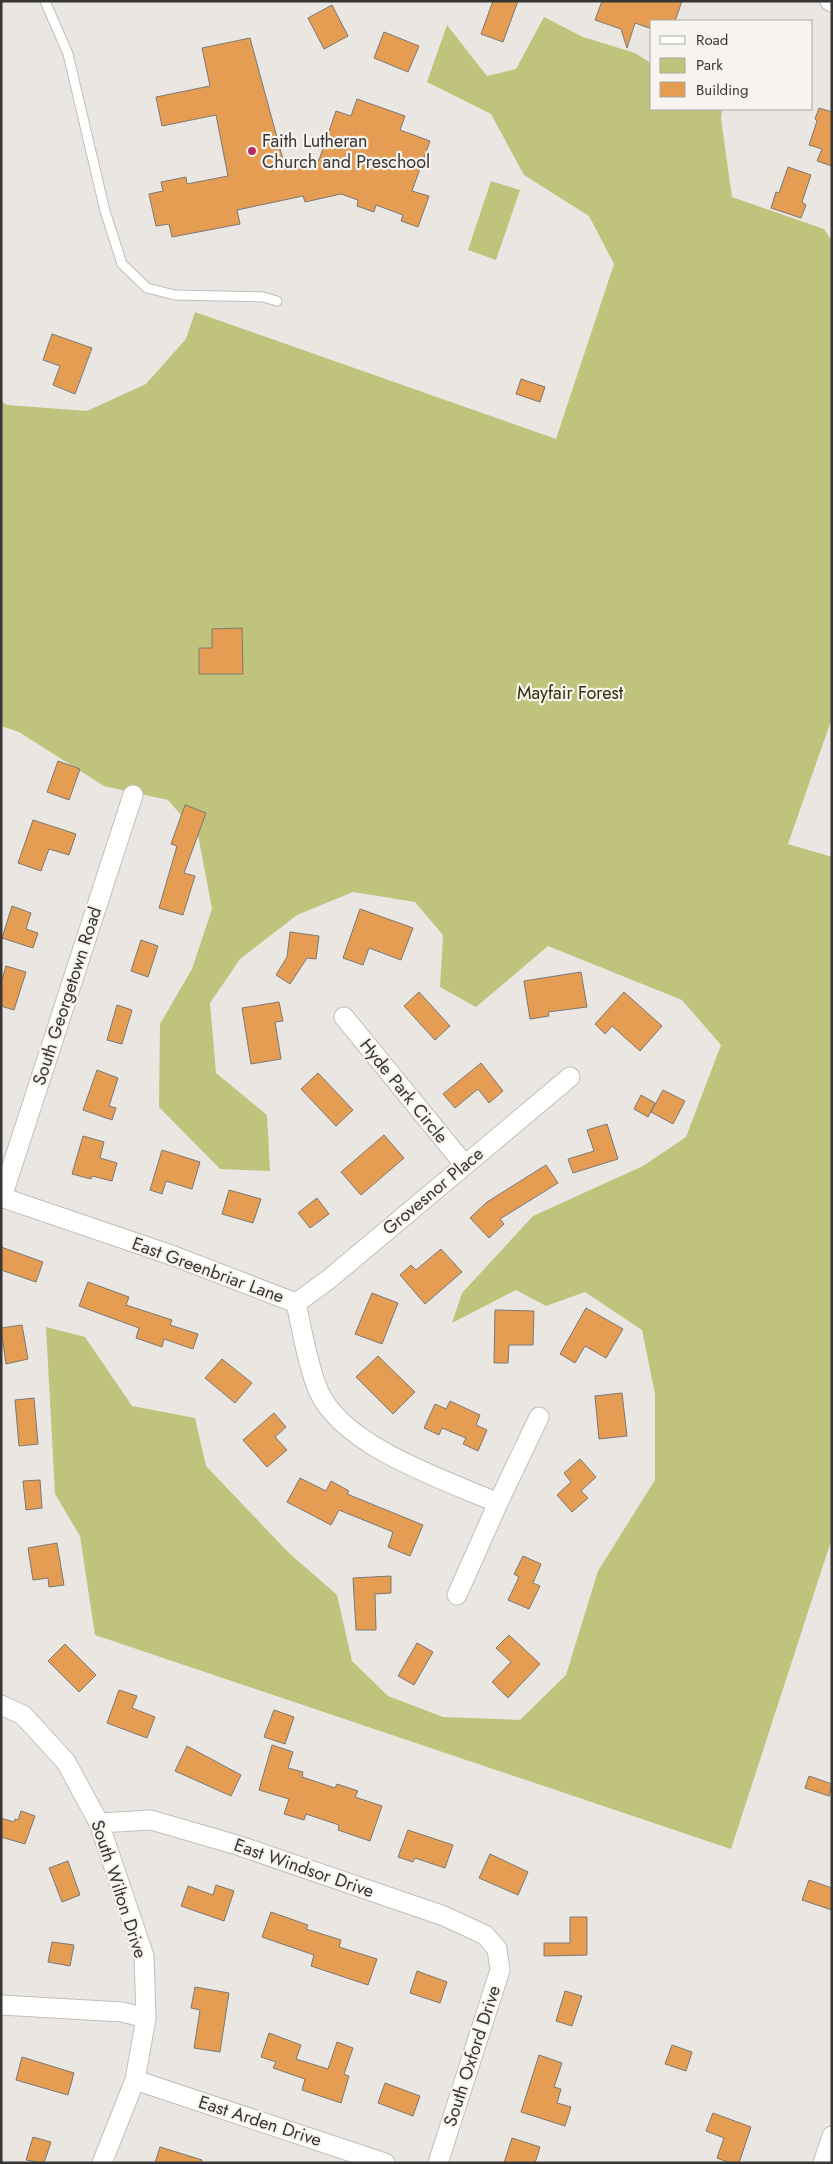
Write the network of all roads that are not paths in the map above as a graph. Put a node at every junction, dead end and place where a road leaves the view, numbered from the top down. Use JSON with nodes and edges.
{"nodes":[{"id":1,"x":45,"y":1,"type":"edge"},
{"id":2,"x":277,"y":301,"type":"dead end"},
{"id":3,"x":133,"y":795,"type":"dead end"},
{"id":4,"x":344,"y":1017,"type":"dead end"},
{"id":5,"x":570,"y":1077,"type":"dead end"},
{"id":6,"x":464,"y":1164,"type":"junction"},
{"id":7,"x":2,"y":1197,"type":"edge"},
{"id":8,"x":296,"y":1303,"type":"junction"},
{"id":9,"x":540,"y":1417,"type":"dead end"},
{"id":10,"x":498,"y":1503,"type":"junction"},
{"id":11,"x":457,"y":1595,"type":"dead end"},
{"id":12,"x":1,"y":1705,"type":"edge"},
{"id":13,"x":99,"y":1824,"type":"junction"},
{"id":14,"x":497,"y":1949,"type":"joint"},
{"id":15,"x":1,"y":2005,"type":"edge"},
{"id":16,"x":146,"y":2018,"type":"junction"},
{"id":17,"x":134,"y":2080,"type":"junction"},
{"id":18,"x":832,"y":2136,"type":"edge"},
{"id":19,"x":102,"y":2163,"type":"edge"},
{"id":20,"x":385,"y":2163,"type":"edge"},
{"id":21,"x":438,"y":2163,"type":"edge"},
{"id":22,"x":823,"y":2163,"type":"edge"}],
"edges":[{"from":1,"to":2,"type":"lane"},
{"from":3,"to":7,"type":"street","name":"South Georgetown Road"},
{"from":4,"to":6,"type":"street","name":"Hyde Park Circle"},
{"from":5,"to":6,"type":"street","name":"Grovesnor Place"},
{"from":6,"to":8,"type":"street","name":"Grovesnor Place"},
{"from":7,"to":8,"type":"street","name":"East Greenbriar Lane"},
{"from":8,"to":10,"type":"street","name":"East Greenbriar Lane"},
{"from":9,"to":10,"type":"street"},
{"from":10,"to":11,"type":"street"},
{"from":12,"to":13,"type":"street","name":"South Wilton Drive"},
{"from":13,"to":14,"type":"street","name":"East Windsor Drive"},
{"from":13,"to":16,"type":"street","name":"South Wilton Drive"},
{"from":14,"to":21,"type":"street","name":"South Oxford Drive"},
{"from":15,"to":16,"type":"street"},
{"from":16,"to":17,"type":"street","name":"South Wilton Drive"},
{"from":17,"to":19,"type":"street","name":"South Wilton Drive"},
{"from":17,"to":20,"type":"street","name":"East Arden Drive"},
{"from":18,"to":22,"type":"street"}]}
